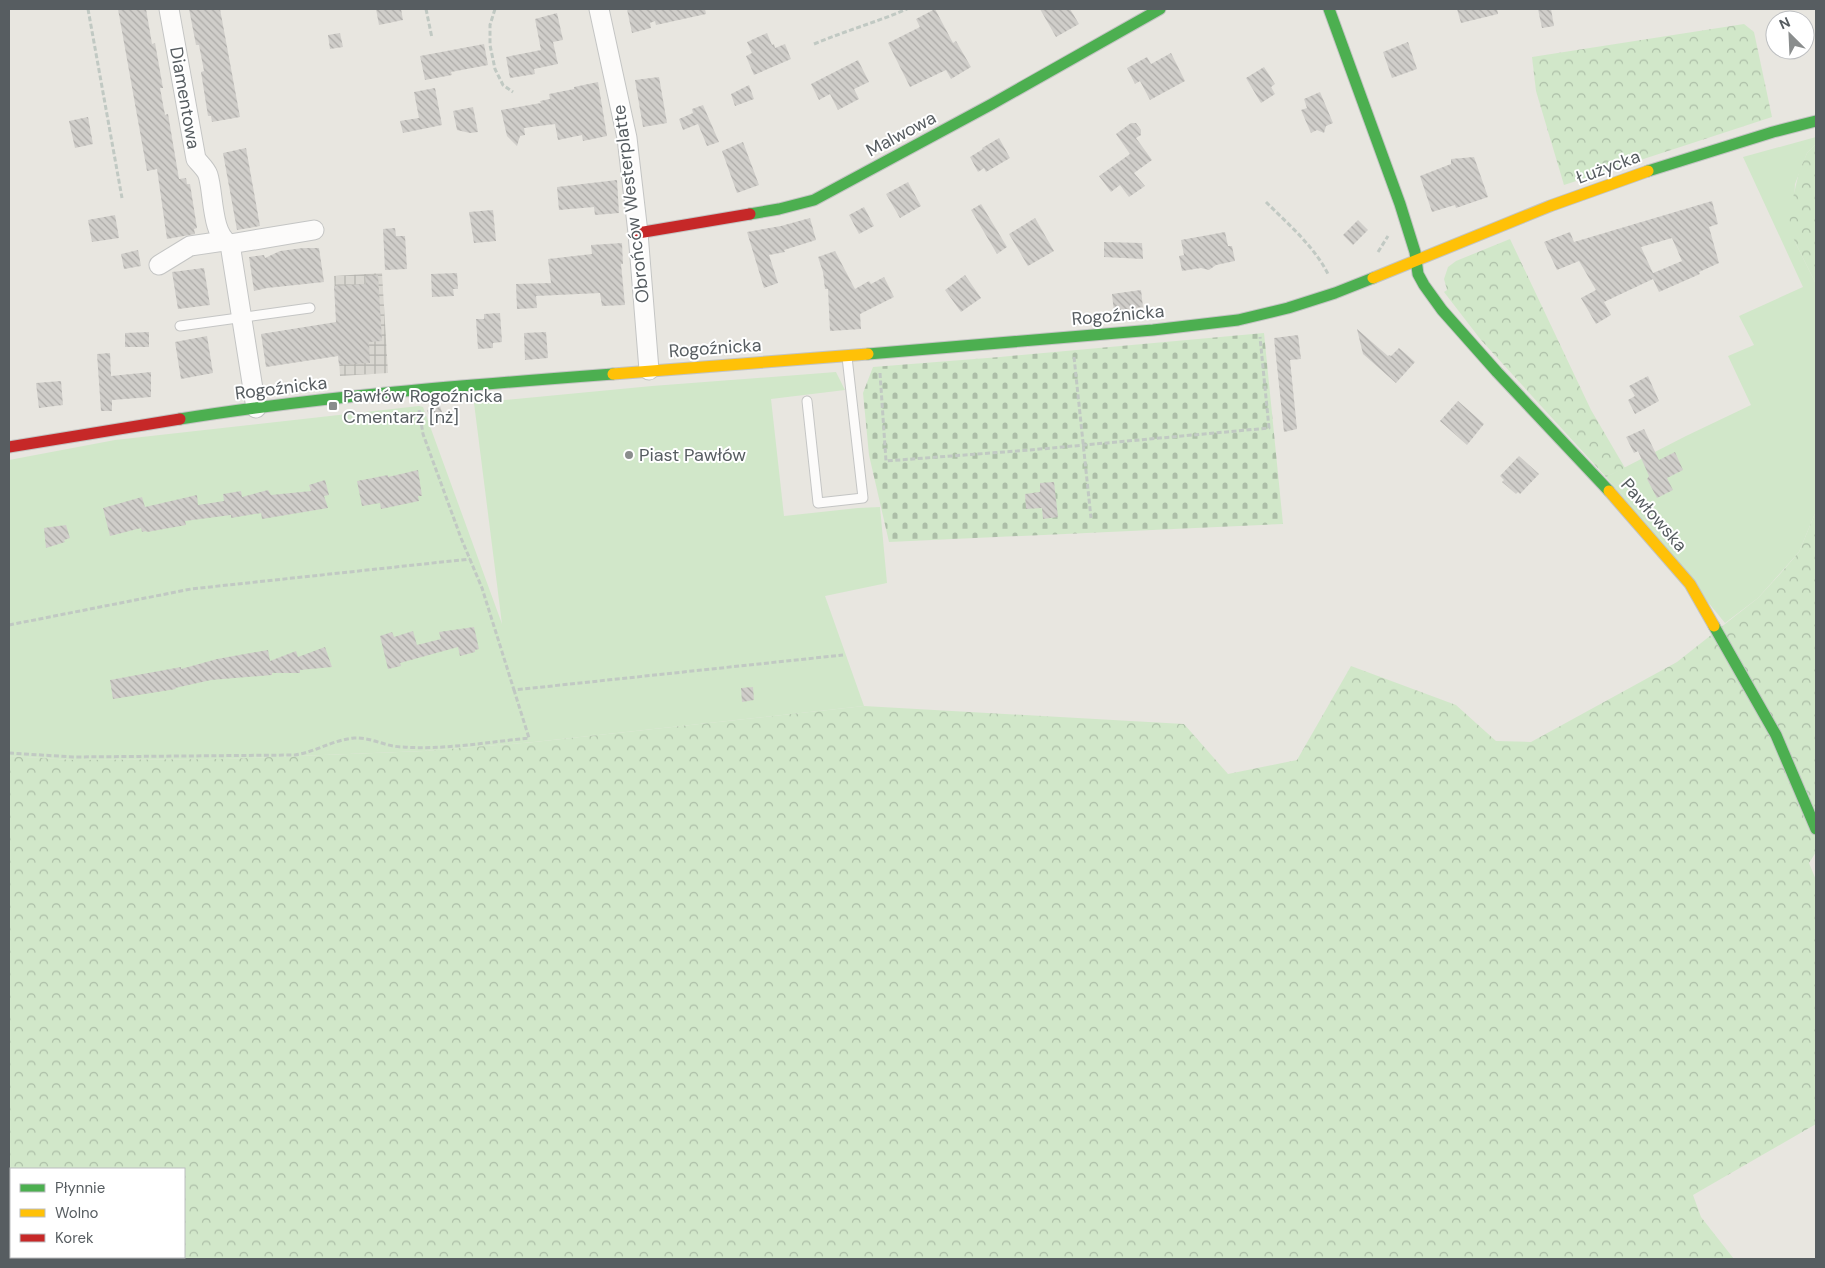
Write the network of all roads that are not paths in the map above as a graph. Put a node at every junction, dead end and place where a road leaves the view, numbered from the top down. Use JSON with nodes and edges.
{"nodes":[{"id":1,"x":169,"y":9,"type":"edge"},
{"id":2,"x":599,"y":9,"type":"edge"},
{"id":3,"x":1160,"y":9,"type":"edge"},
{"id":4,"x":1329,"y":9,"type":"edge"},
{"id":5,"x":1816,"y":121,"type":"edge"},
{"id":6,"x":314,"y":230,"type":"dead end"},
{"id":7,"x":638,"y":233,"type":"junction"},
{"id":8,"x":227,"y":242,"type":"junction"},
{"id":9,"x":1417,"y":260,"type":"junction"},
{"id":10,"x":159,"y":265,"type":"dead end"},
{"id":11,"x":310,"y":308,"type":"dead end"},
{"id":12,"x":242,"y":317,"type":"junction"},
{"id":13,"x":180,"y":326,"type":"dead end"},
{"id":14,"x":847,"y":356,"type":"junction"},
{"id":15,"x":649,"y":370,"type":"junction"},
{"id":16,"x":807,"y":401,"type":"dead end"},
{"id":17,"x":256,"y":408,"type":"junction"},
{"id":18,"x":9,"y":447,"type":"edge"},
{"id":19,"x":1816,"y":829,"type":"edge"}],
"edges":[{"from":1,"to":8,"type":"street","name":"Diamentowa"},
{"from":2,"to":7,"type":"street","name":"Obrońców Westerplatte"},
{"from":3,"to":7,"type":"street","name":"Malwowa"},
{"from":4,"to":9,"type":"street","name":"Pawłowska"},
{"from":5,"to":9,"type":"street","name":"Łużycka"},
{"from":6,"to":8,"type":"street"},
{"from":7,"to":15,"type":"street","name":"Obrońców Westerplatte"},
{"from":8,"to":10,"type":"street"},
{"from":8,"to":12,"type":"street","name":"Diamentowa"},
{"from":9,"to":14,"type":"street","name":"Rogoźnicka"},
{"from":9,"to":19,"type":"street","name":"Pawłowska"},
{"from":11,"to":12,"type":"lane"},
{"from":12,"to":13,"type":"lane"},
{"from":12,"to":17,"type":"street","name":"Diamentowa"},
{"from":14,"to":15,"type":"street","name":"Rogoźnicka"},
{"from":14,"to":16,"type":"lane"},
{"from":15,"to":17,"type":"street","name":"Rogoźnicka"},
{"from":17,"to":18,"type":"street","name":"Rogoźnicka"}]}
